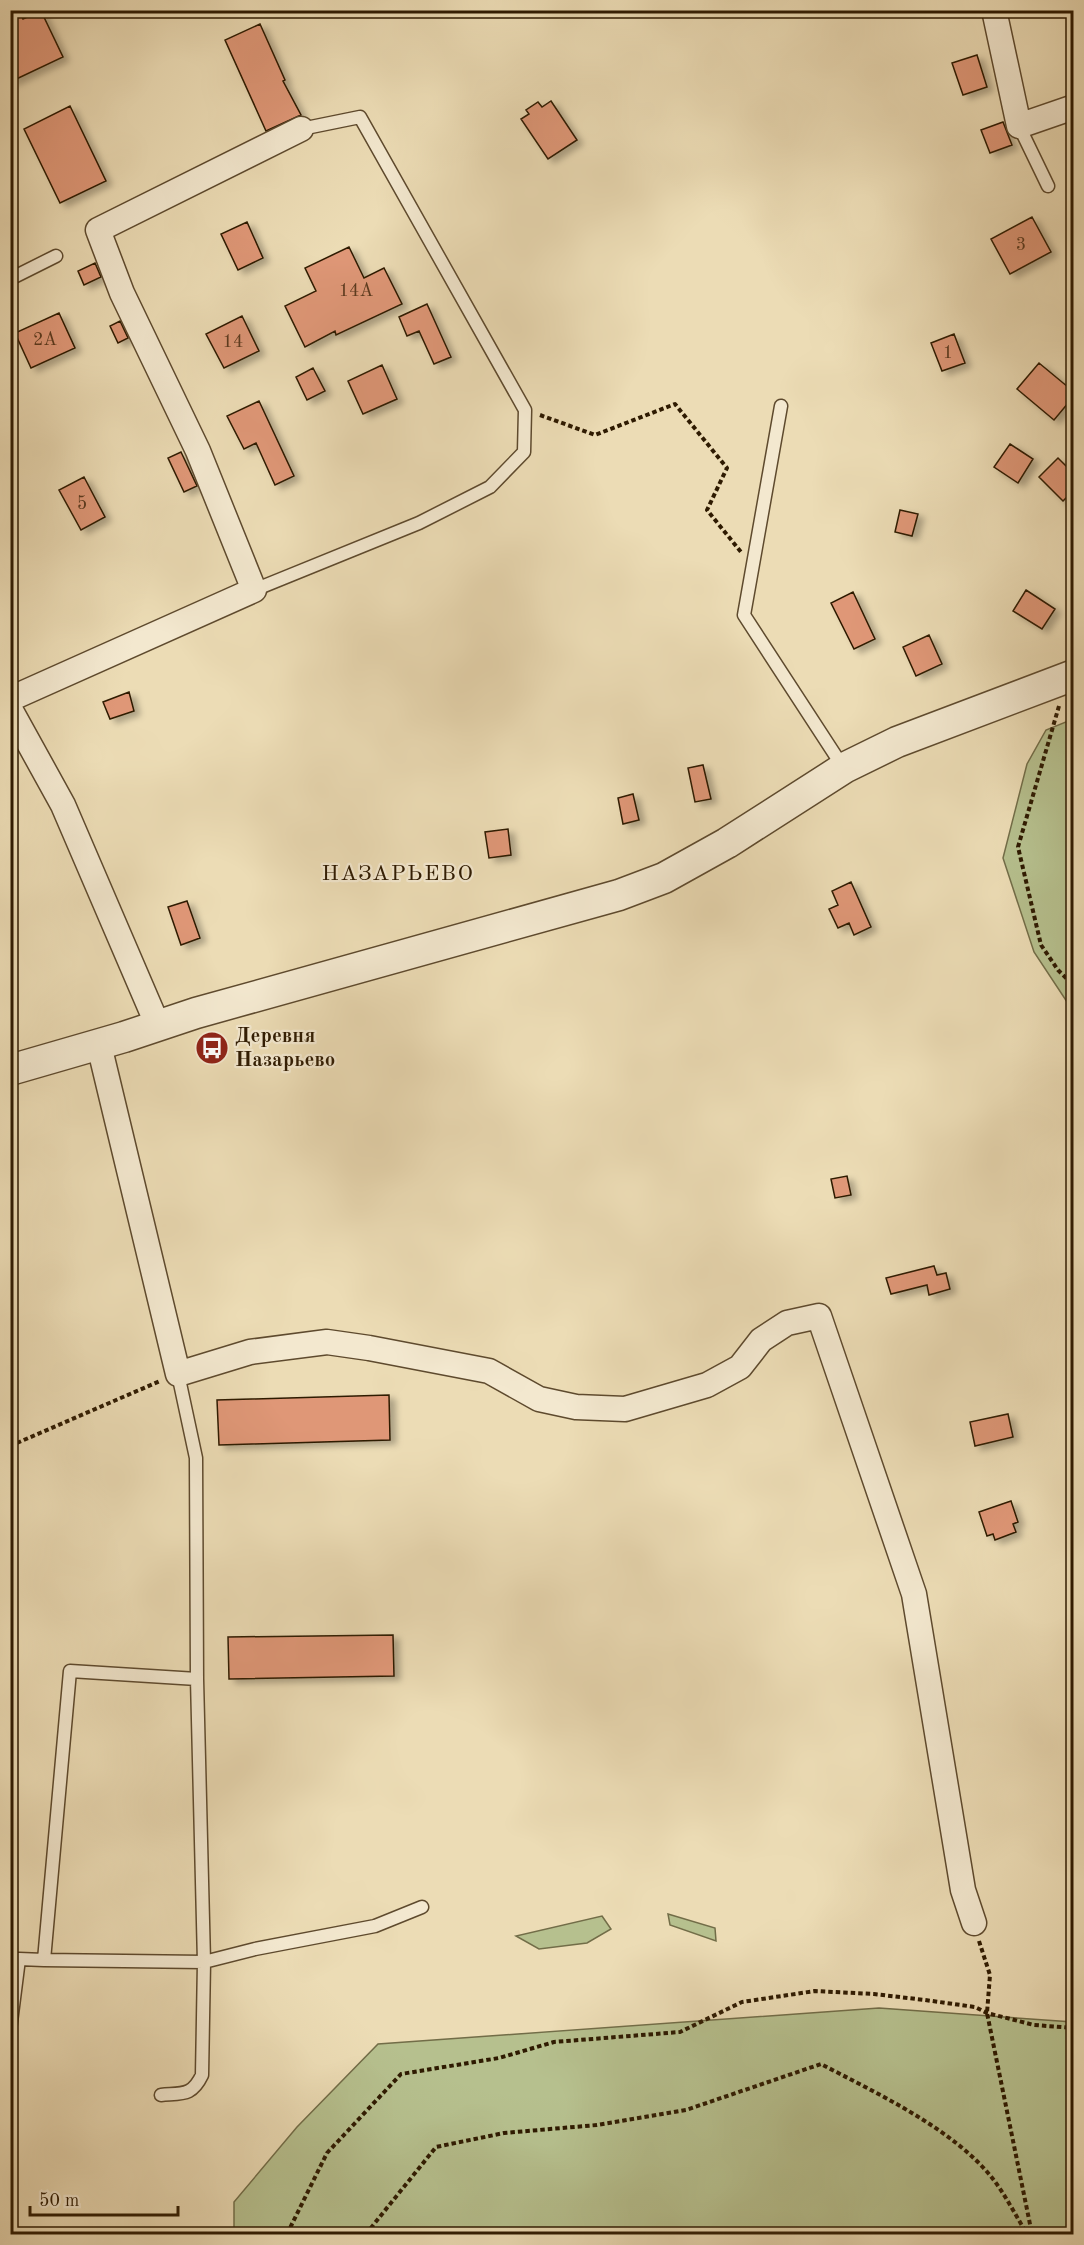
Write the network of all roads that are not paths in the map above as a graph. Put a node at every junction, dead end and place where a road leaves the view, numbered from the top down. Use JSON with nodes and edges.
{"nodes":[{"id":1,"x":994,"y":10,"type":"edge"},
{"id":2,"x":1074,"y":107,"type":"edge"},
{"id":3,"x":1019,"y":126,"type":"junction"},
{"id":4,"x":301,"y":129,"type":"joint"},
{"id":5,"x":1048,"y":186,"type":"dead end"},
{"id":6,"x":56,"y":256,"type":"dead end"},
{"id":7,"x":10,"y":279,"type":"edge"},
{"id":8,"x":781,"y":406,"type":"dead end"},
{"id":9,"x":254,"y":590,"type":"junction"},
{"id":10,"x":1072,"y":671,"type":"edge"},
{"id":11,"x":10,"y":699,"type":"edge"},
{"id":12,"x":10,"y":709,"type":"edge"},
{"id":13,"x":844,"y":768,"type":"junction"},
{"id":14,"x":158,"y":1026,"type":"junction"},
{"id":15,"x":99,"y":1045,"type":"junction"},
{"id":16,"x":10,"y":1070,"type":"edge"},
{"id":17,"x":178,"y":1374,"type":"junction"},
{"id":18,"x":197,"y":1679,"type":"junction"},
{"id":19,"x":422,"y":1907,"type":"dead end"},
{"id":20,"x":974,"y":1923,"type":"road end"},
{"id":21,"x":44,"y":1960,"type":"junction"},
{"id":22,"x":204,"y":1962,"type":"junction"},
{"id":23,"x":10,"y":2030,"type":"edge"},
{"id":24,"x":161,"y":2095,"type":"dead end"}],
"edges":[{"from":1,"to":3,"type":"street"},
{"from":2,"to":3,"type":"street"},
{"from":3,"to":5,"type":"lane"},
{"from":4,"to":9,"type":"street"},
{"from":4,"to":9,"type":"lane"},
{"from":6,"to":7,"type":"lane"},
{"from":8,"to":13,"type":"lane"},
{"from":9,"to":11,"type":"street"},
{"from":10,"to":13,"type":"street"},
{"from":12,"to":14,"type":"street"},
{"from":13,"to":14,"type":"street"},
{"from":14,"to":15,"type":"street"},
{"from":15,"to":16,"type":"street"},
{"from":15,"to":17,"type":"street"},
{"from":17,"to":18,"type":"lane"},
{"from":17,"to":20,"type":"street"},
{"from":18,"to":21,"type":"lane"},
{"from":18,"to":22,"type":"lane"},
{"from":19,"to":22,"type":"lane"},
{"from":21,"to":22,"type":"lane"},
{"from":21,"to":23,"type":"lane"},
{"from":22,"to":24,"type":"lane"}]}
